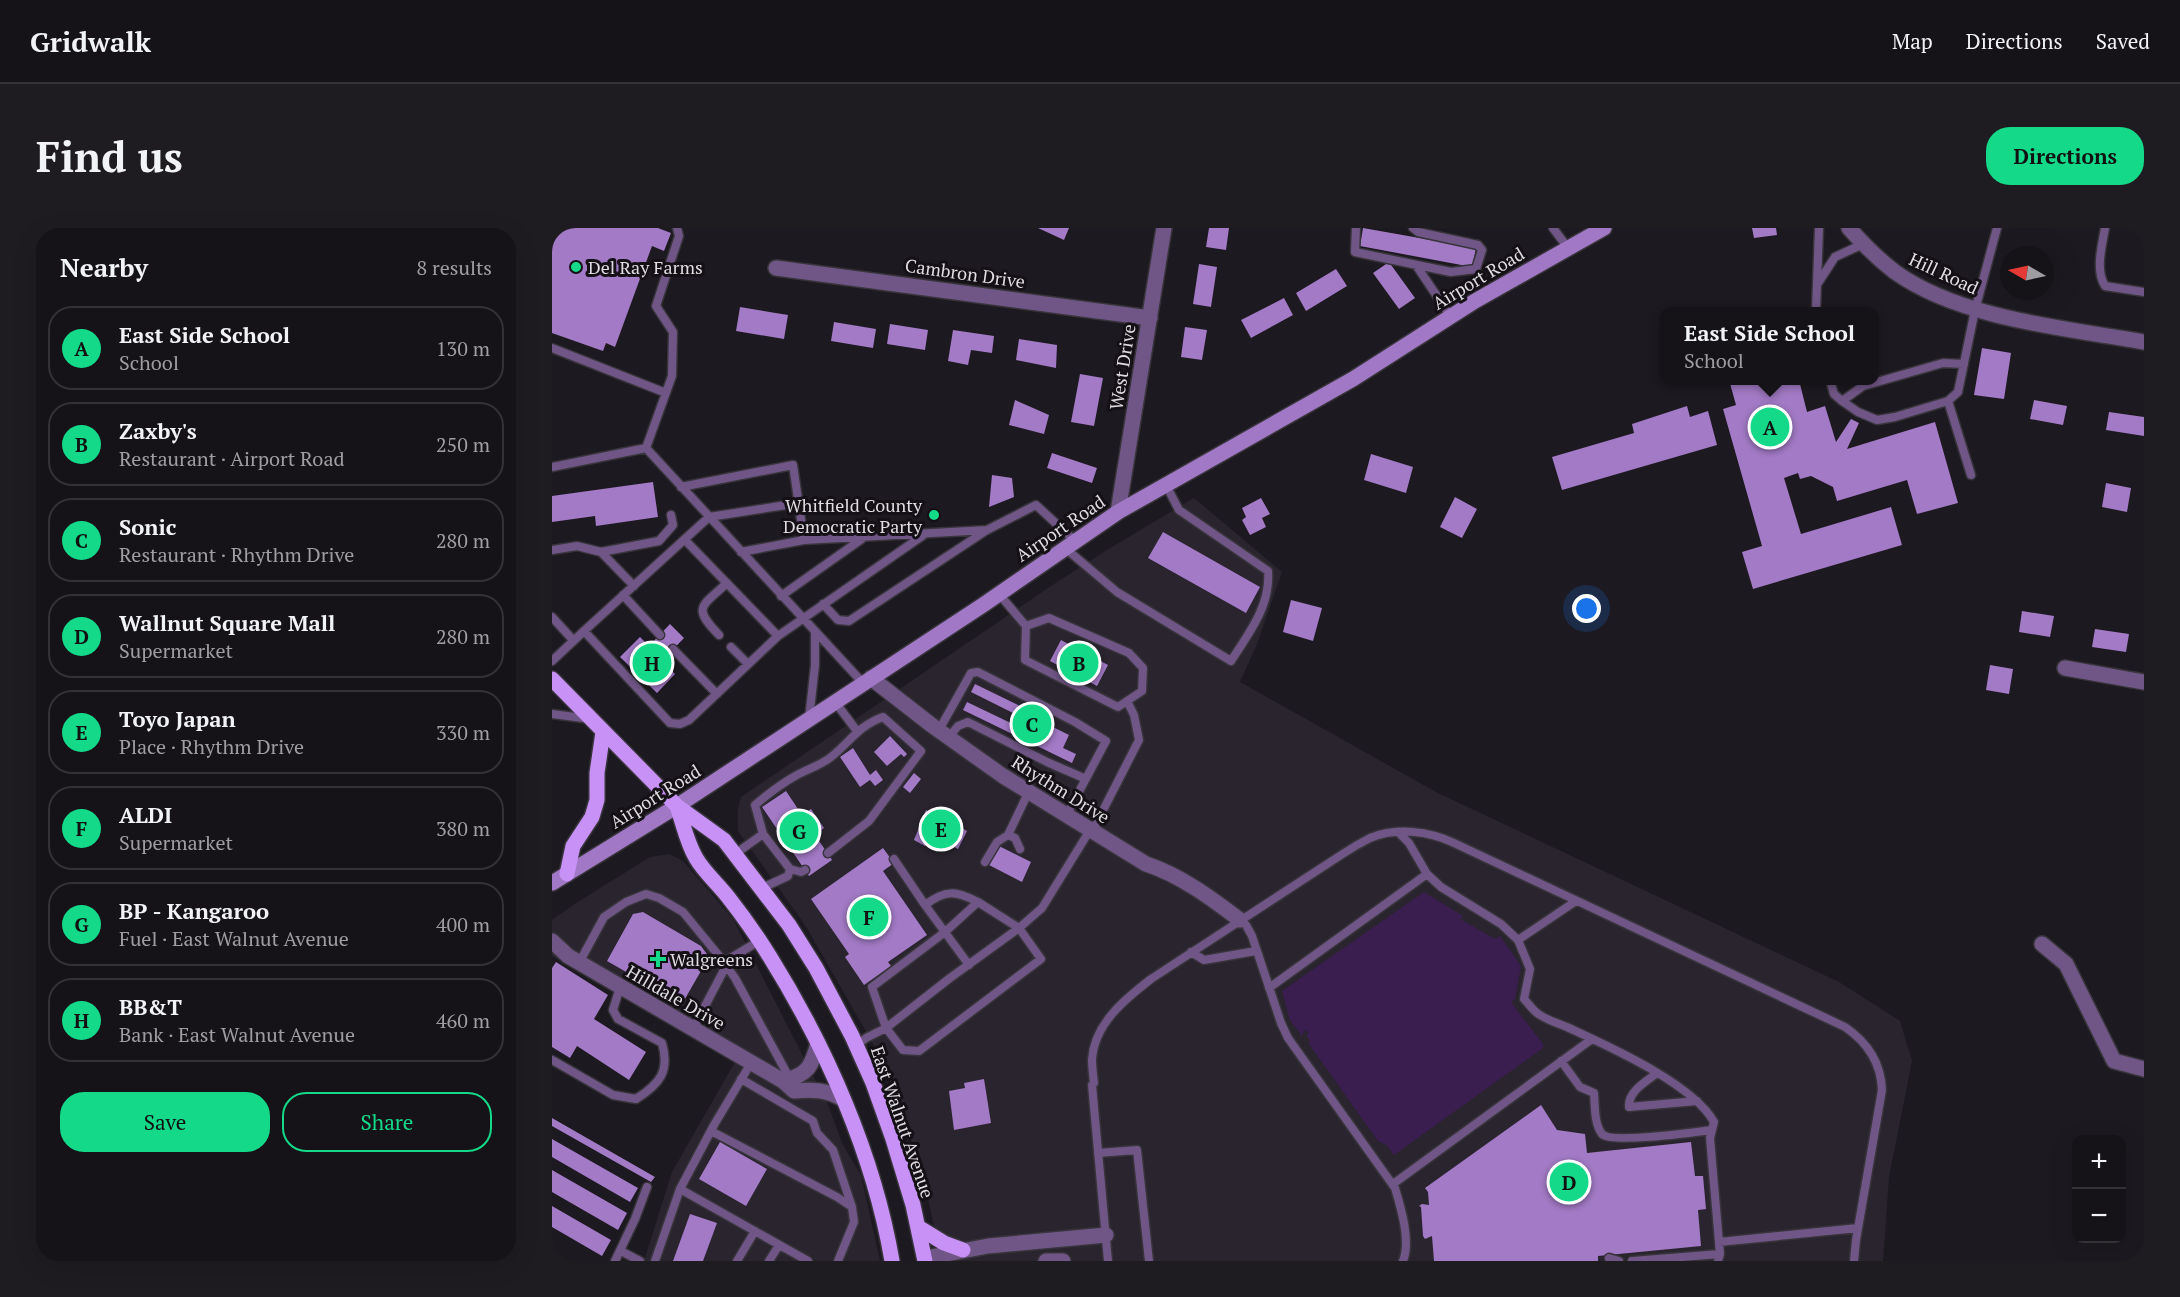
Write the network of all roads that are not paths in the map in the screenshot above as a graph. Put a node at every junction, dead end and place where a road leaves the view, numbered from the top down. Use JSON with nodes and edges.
{"nodes":[{"id":1,"x":677,"y":228,"type":"edge"},
{"id":2,"x":1164,"y":228,"type":"edge"},
{"id":3,"x":1356,"y":228,"type":"edge"},
{"id":4,"x":1413,"y":228,"type":"edge"},
{"id":5,"x":1553,"y":228,"type":"edge"},
{"id":6,"x":1604,"y":228,"type":"edge"},
{"id":7,"x":1819,"y":228,"type":"edge"},
{"id":8,"x":1849,"y":228,"type":"edge"},
{"id":9,"x":1997,"y":228,"type":"edge"},
{"id":10,"x":2105,"y":228,"type":"edge"},
{"id":11,"x":1433,"y":231,"type":"edge"},
{"id":12,"x":1863,"y":244,"type":"junction"},
{"id":13,"x":1568,"y":248,"type":"junction"},
{"id":14,"x":1416,"y":265,"type":"junction"},
{"id":15,"x":776,"y":268,"type":"dead end"},
{"id":16,"x":1818,"y":283,"type":"junction"},
{"id":17,"x":2144,"y":292,"type":"edge"},
{"id":18,"x":1816,"y":307,"type":"edge"},
{"id":19,"x":1975,"y":310,"type":"junction"},
{"id":20,"x":1450,"y":317,"type":"junction"},
{"id":21,"x":1150,"y":318,"type":"junction"},
{"id":22,"x":2144,"y":342,"type":"edge"},
{"id":23,"x":552,"y":348,"type":"edge"},
{"id":24,"x":1964,"y":364,"type":"junction"},
{"id":25,"x":1879,"y":381,"type":"edge"},
{"id":26,"x":1831,"y":385,"type":"edge"},
{"id":27,"x":1866,"y":385,"type":"edge"},
{"id":28,"x":666,"y":393,"type":"junction"},
{"id":29,"x":1842,"y":401,"type":"junction"},
{"id":30,"x":1948,"y":401,"type":"junction"},
{"id":31,"x":646,"y":448,"type":"junction"},
{"id":32,"x":552,"y":466,"type":"edge"},
{"id":33,"x":1971,"y":476,"type":"dead end"},
{"id":34,"x":1166,"y":485,"type":"junction"},
{"id":35,"x":681,"y":487,"type":"junction"},
{"id":36,"x":799,"y":503,"type":"junction"},
{"id":37,"x":1118,"y":512,"type":"junction"},
{"id":38,"x":671,"y":515,"type":"dead end"},
{"id":39,"x":709,"y":517,"type":"junction"},
{"id":40,"x":987,"y":530,"type":"junction"},
{"id":41,"x":926,"y":534,"type":"junction"},
{"id":42,"x":866,"y":536,"type":"junction"},
{"id":43,"x":685,"y":540,"type":"junction"},
{"id":44,"x":804,"y":540,"type":"junction"},
{"id":45,"x":1070,"y":544,"type":"junction"},
{"id":46,"x":552,"y":549,"type":"edge"},
{"id":47,"x":601,"y":552,"type":"junction"},
{"id":48,"x":741,"y":552,"type":"junction"},
{"id":49,"x":727,"y":583,"type":"junction"},
{"id":50,"x":634,"y":586,"type":"junction"},
{"id":51,"x":999,"y":594,"type":"junction"},
{"id":52,"x":623,"y":595,"type":"junction"},
{"id":53,"x":781,"y":596,"type":"junction"},
{"id":54,"x":823,"y":604,"type":"junction"},
{"id":55,"x":552,"y":617,"type":"edge"},
{"id":56,"x":802,"y":619,"type":"junction"},
{"id":57,"x":1026,"y":626,"type":"junction"},
{"id":58,"x":584,"y":631,"type":"junction"},
{"id":59,"x":815,"y":633,"type":"junction"},
{"id":60,"x":660,"y":635,"type":"dead end"},
{"id":61,"x":719,"y":635,"type":"dead end"},
{"id":62,"x":778,"y":636,"type":"junction"},
{"id":63,"x":573,"y":640,"type":"junction"},
{"id":64,"x":731,"y":647,"type":"dead end"},
{"id":65,"x":674,"y":649,"type":"dead end"},
{"id":66,"x":552,"y":661,"type":"edge"},
{"id":67,"x":748,"y":664,"type":"junction"},
{"id":68,"x":2065,"y":668,"type":"dead end"},
{"id":69,"x":552,"y":679,"type":"edge"},
{"id":70,"x":867,"y":680,"type":"junction"},
{"id":71,"x":2144,"y":682,"type":"edge"},
{"id":72,"x":717,"y":694,"type":"junction"},
{"id":73,"x":1127,"y":701,"type":"junction"},
{"id":74,"x":835,"y":702,"type":"junction"},
{"id":75,"x":952,"y":708,"type":"junction"},
{"id":76,"x":552,"y":714,"type":"edge"},
{"id":77,"x":590,"y":719,"type":"junction"},
{"id":78,"x":809,"y":719,"type":"junction"},
{"id":79,"x":968,"y":722,"type":"junction"},
{"id":80,"x":857,"y":731,"type":"junction"},
{"id":81,"x":603,"y":732,"type":"junction"},
{"id":82,"x":944,"y":734,"type":"junction"},
{"id":83,"x":1086,"y":779,"type":"junction"},
{"id":84,"x":1028,"y":793,"type":"junction"},
{"id":85,"x":677,"y":806,"type":"junction"},
{"id":86,"x":1066,"y":816,"type":"junction"},
{"id":87,"x":1090,"y":830,"type":"junction"},
{"id":88,"x":1398,"y":832,"type":"junction"},
{"id":89,"x":763,"y":834,"type":"junction"},
{"id":90,"x":1008,"y":835,"type":"junction"},
{"id":91,"x":1020,"y":849,"type":"dead end"},
{"id":92,"x":828,"y":853,"type":"dead end"},
{"id":93,"x":735,"y":854,"type":"junction"},
{"id":94,"x":894,"y":859,"type":"dead end"},
{"id":95,"x":985,"y":862,"type":"dead end"},
{"id":96,"x":790,"y":869,"type":"junction"},
{"id":97,"x":805,"y":870,"type":"dead end"},
{"id":98,"x":567,"y":874,"type":"junction"},
{"id":99,"x":1427,"y":874,"type":"junction"},
{"id":100,"x":552,"y":883,"type":"edge"},
{"id":101,"x":762,"y":888,"type":"junction"},
{"id":102,"x":1576,"y":901,"type":"junction"},
{"id":103,"x":978,"y":902,"type":"junction"},
{"id":104,"x":925,"y":905,"type":"junction"},
{"id":105,"x":1240,"y":920,"type":"junction"},
{"id":106,"x":1019,"y":928,"type":"junction"},
{"id":107,"x":945,"y":932,"type":"junction"},
{"id":108,"x":1518,"y":940,"type":"junction"},
{"id":109,"x":552,"y":941,"type":"edge"},
{"id":110,"x":759,"y":941,"type":"junction"},
{"id":111,"x":2042,"y":944,"type":"dead end"},
{"id":112,"x":1256,"y":951,"type":"junction"},
{"id":113,"x":1191,"y":952,"type":"junction"},
{"id":114,"x":579,"y":963,"type":"junction"},
{"id":115,"x":725,"y":964,"type":"junction"},
{"id":116,"x":969,"y":965,"type":"junction"},
{"id":117,"x":620,"y":987,"type":"junction"},
{"id":118,"x":1269,"y":988,"type":"junction"},
{"id":119,"x":886,"y":1028,"type":"junction"},
{"id":120,"x":693,"y":1029,"type":"junction"},
{"id":121,"x":1592,"y":1040,"type":"junction"},
{"id":122,"x":818,"y":1042,"type":"junction"},
{"id":123,"x":856,"y":1046,"type":"junction"},
{"id":124,"x":552,"y":1060,"type":"edge"},
{"id":125,"x":1561,"y":1061,"type":"junction"},
{"id":126,"x":751,"y":1063,"type":"junction"},
{"id":127,"x":2144,"y":1069,"type":"edge"},
{"id":128,"x":1657,"y":1073,"type":"junction"},
{"id":129,"x":741,"y":1079,"type":"junction"},
{"id":130,"x":786,"y":1080,"type":"junction"},
{"id":131,"x":843,"y":1100,"type":"junction"},
{"id":132,"x":1697,"y":1101,"type":"junction"},
{"id":133,"x":1712,"y":1130,"type":"junction"},
{"id":134,"x":711,"y":1131,"type":"junction"},
{"id":135,"x":1098,"y":1153,"type":"junction"},
{"id":136,"x":1393,"y":1184,"type":"junction"},
{"id":137,"x":647,"y":1187,"type":"dead end"},
{"id":138,"x":680,"y":1189,"type":"junction"},
{"id":139,"x":852,"y":1207,"type":"junction"},
{"id":140,"x":918,"y":1227,"type":"junction"},
{"id":141,"x":1858,"y":1228,"type":"junction"},
{"id":142,"x":755,"y":1231,"type":"junction"},
{"id":143,"x":1106,"y":1235,"type":"junction"},
{"id":144,"x":750,"y":1241,"type":"junction"},
{"id":145,"x":1719,"y":1242,"type":"junction"},
{"id":146,"x":779,"y":1245,"type":"junction"},
{"id":147,"x":963,"y":1250,"type":"junction"},
{"id":148,"x":621,"y":1251,"type":"junction"},
{"id":149,"x":750,"y":1257,"type":"dead end"},
{"id":150,"x":1608,"y":1257,"type":"dead end"},
{"id":151,"x":1719,"y":1258,"type":"edge"},
{"id":152,"x":925,"y":1259,"type":"edge"},
{"id":153,"x":802,"y":1260,"type":"edge"},
{"id":154,"x":615,"y":1261,"type":"edge"},
{"id":155,"x":640,"y":1261,"type":"edge"},
{"id":156,"x":655,"y":1261,"type":"edge"},
{"id":157,"x":737,"y":1261,"type":"edge"},
{"id":158,"x":769,"y":1261,"type":"edge"},
{"id":159,"x":838,"y":1261,"type":"edge"},
{"id":160,"x":892,"y":1261,"type":"edge"},
{"id":161,"x":1046,"y":1261,"type":"edge"},
{"id":162,"x":1064,"y":1261,"type":"edge"},
{"id":163,"x":1108,"y":1261,"type":"edge"},
{"id":164,"x":1149,"y":1261,"type":"edge"},
{"id":165,"x":1403,"y":1261,"type":"edge"},
{"id":166,"x":1619,"y":1261,"type":"edge"},
{"id":167,"x":1632,"y":1261,"type":"edge"},
{"id":168,"x":1854,"y":1261,"type":"edge"}],
"edges":[{"from":1,"to":28,"type":"lane"},
{"from":2,"to":21,"type":"street","name":"West Drive"},
{"from":3,"to":14,"type":"lane"},
{"from":4,"to":11,"type":"lane"},
{"from":5,"to":13,"type":"lane"},
{"from":6,"to":13,"type":"street","name":"Airport Road"},
{"from":7,"to":16,"type":"lane"},
{"from":8,"to":12,"type":"street","name":"Hill Road"},
{"from":9,"to":19,"type":"lane"},
{"from":10,"to":17,"type":"lane"},
{"from":11,"to":14,"type":"lane"},
{"from":12,"to":16,"type":"lane"},
{"from":12,"to":19,"type":"street","name":"Hill Road"},
{"from":13,"to":20,"type":"street","name":"Airport Road"},
{"from":14,"to":20,"type":"lane"},
{"from":15,"to":21,"type":"street","name":"Cambron Drive"},
{"from":16,"to":18,"type":"lane"},
{"from":19,"to":22,"type":"street","name":"Hill Road"},
{"from":19,"to":24,"type":"lane"},
{"from":20,"to":34,"type":"street","name":"Airport Road"},
{"from":21,"to":37,"type":"street","name":"West Drive"},
{"from":23,"to":28,"type":"lane"},
{"from":24,"to":25,"type":"lane"},
{"from":24,"to":30,"type":"lane"},
{"from":26,"to":29,"type":"lane"},
{"from":27,"to":29,"type":"lane"},
{"from":28,"to":31,"type":"lane"},
{"from":29,"to":30,"type":"lane"},
{"from":30,"to":33,"type":"lane"},
{"from":31,"to":32,"type":"lane"},
{"from":31,"to":35,"type":"lane"},
{"from":34,"to":37,"type":"street","name":"Airport Road"},
{"from":34,"to":45,"type":"lane"},
{"from":35,"to":36,"type":"lane"},
{"from":35,"to":39,"type":"lane"},
{"from":36,"to":39,"type":"lane"},
{"from":36,"to":44,"type":"lane"},
{"from":37,"to":45,"type":"street","name":"Airport Road"},
{"from":38,"to":47,"type":"lane"},
{"from":39,"to":43,"type":"lane"},
{"from":39,"to":48,"type":"lane"},
{"from":40,"to":41,"type":"lane"},
{"from":40,"to":45,"type":"lane"},
{"from":40,"to":54,"type":"lane"},
{"from":41,"to":42,"type":"lane"},
{"from":41,"to":54,"type":"lane"},
{"from":42,"to":44,"type":"lane"},
{"from":42,"to":53,"type":"lane"},
{"from":43,"to":49,"type":"lane"},
{"from":43,"to":50,"type":"lane"},
{"from":44,"to":48,"type":"lane"},
{"from":45,"to":51,"type":"street","name":"Airport Road"},
{"from":46,"to":47,"type":"lane"},
{"from":47,"to":50,"type":"lane"},
{"from":48,"to":53,"type":"lane"},
{"from":49,"to":61,"type":"lane"},
{"from":49,"to":62,"type":"lane"},
{"from":50,"to":52,"type":"lane"},
{"from":51,"to":57,"type":"lane"},
{"from":51,"to":70,"type":"street","name":"Airport Road"},
{"from":52,"to":58,"type":"lane"},
{"from":52,"to":60,"type":"lane"},
{"from":53,"to":56,"type":"lane"},
{"from":54,"to":56,"type":"lane"},
{"from":55,"to":63,"type":"lane"},
{"from":56,"to":59,"type":"lane"},
{"from":56,"to":62,"type":"lane"},
{"from":57,"to":73,"type":"lane"},
{"from":57,"to":73,"type":"lane"},
{"from":58,"to":63,"type":"lane"},
{"from":58,"to":72,"type":"lane"},
{"from":59,"to":70,"type":"lane"},
{"from":59,"to":78,"type":"lane"},
{"from":62,"to":67,"type":"lane"},
{"from":63,"to":66,"type":"lane"},
{"from":64,"to":67,"type":"lane"},
{"from":65,"to":72,"type":"lane"},
{"from":67,"to":72,"type":"lane"},
{"from":68,"to":71,"type":"street"},
{"from":69,"to":77,"type":"main road","name":"East Walnut Avenue"},
{"from":70,"to":74,"type":"street","name":"Airport Road"},
{"from":70,"to":82,"type":"street","name":"Rhythm Drive"},
{"from":73,"to":87,"type":"lane"},
{"from":74,"to":78,"type":"street","name":"Airport Road"},
{"from":74,"to":80,"type":"lane"},
{"from":75,"to":79,"type":"lane"},
{"from":75,"to":82,"type":"lane"},
{"from":75,"to":83,"type":"lane"},
{"from":76,"to":77,"type":"lane"},
{"from":77,"to":81,"type":"main road","name":"East Walnut Avenue"},
{"from":78,"to":85,"type":"street","name":"Airport Road"},
{"from":79,"to":82,"type":"lane"},
{"from":79,"to":83,"type":"lane"},
{"from":80,"to":89,"type":"lane"},
{"from":80,"to":92,"type":"lane"},
{"from":81,"to":85,"type":"main road","name":"East Walnut Avenue"},
{"from":81,"to":98,"type":"main road"},
{"from":82,"to":84,"type":"street","name":"Rhythm Drive"},
{"from":83,"to":86,"type":"lane"},
{"from":84,"to":86,"type":"street","name":"Rhythm Drive"},
{"from":84,"to":90,"type":"lane"},
{"from":85,"to":93,"type":"main road","name":"East Walnut Avenue"},
{"from":85,"to":98,"type":"street","name":"Airport Road"},
{"from":85,"to":110,"type":"main road","name":"East Walnut Avenue"},
{"from":86,"to":87,"type":"street","name":"Rhythm Drive"},
{"from":87,"to":105,"type":"street","name":"Rhythm Drive"},
{"from":87,"to":106,"type":"lane"},
{"from":88,"to":99,"type":"lane"},
{"from":88,"to":102,"type":"lane"},
{"from":88,"to":105,"type":"lane"},
{"from":89,"to":93,"type":"lane"},
{"from":89,"to":96,"type":"lane"},
{"from":90,"to":91,"type":"lane"},
{"from":90,"to":95,"type":"lane"},
{"from":93,"to":101,"type":"main road","name":"East Walnut Avenue"},
{"from":94,"to":104,"type":"lane"},
{"from":96,"to":97,"type":"lane"},
{"from":96,"to":101,"type":"lane"},
{"from":98,"to":100,"type":"street","name":"Airport Road"},
{"from":99,"to":108,"type":"lane"},
{"from":99,"to":118,"type":"lane"},
{"from":101,"to":123,"type":"main road","name":"East Walnut Avenue"},
{"from":102,"to":108,"type":"lane"},
{"from":102,"to":141,"type":"lane"},
{"from":103,"to":104,"type":"lane"},
{"from":103,"to":106,"type":"lane"},
{"from":103,"to":107,"type":"lane"},
{"from":104,"to":107,"type":"lane"},
{"from":105,"to":112,"type":"lane"},
{"from":105,"to":113,"type":"lane"},
{"from":106,"to":116,"type":"lane"},
{"from":106,"to":119,"type":"lane"},
{"from":107,"to":116,"type":"lane"},
{"from":107,"to":119,"type":"lane"},
{"from":108,"to":121,"type":"lane"},
{"from":109,"to":114,"type":"street","name":"Hilldale Drive"},
{"from":110,"to":115,"type":"lane"},
{"from":110,"to":122,"type":"main road","name":"East Walnut Avenue"},
{"from":111,"to":127,"type":"street"},
{"from":112,"to":113,"type":"lane"},
{"from":112,"to":118,"type":"lane"},
{"from":113,"to":135,"type":"lane"},
{"from":114,"to":115,"type":"lane"},
{"from":114,"to":117,"type":"street","name":"Hilldale Drive"},
{"from":115,"to":120,"type":"lane"},
{"from":115,"to":130,"type":"lane"},
{"from":116,"to":119,"type":"lane"},
{"from":117,"to":120,"type":"street","name":"Hilldale Drive"},
{"from":117,"to":124,"type":"lane"},
{"from":118,"to":136,"type":"lane"},
{"from":119,"to":123,"type":"lane"},
{"from":120,"to":126,"type":"street","name":"Hilldale Drive"},
{"from":121,"to":125,"type":"lane"},
{"from":121,"to":128,"type":"lane"},
{"from":122,"to":130,"type":"street"},
{"from":122,"to":131,"type":"main road","name":"East Walnut Avenue"},
{"from":123,"to":140,"type":"main road","name":"East Walnut Avenue"},
{"from":125,"to":133,"type":"lane"},
{"from":125,"to":136,"type":"lane"},
{"from":126,"to":129,"type":"lane"},
{"from":126,"to":130,"type":"street","name":"Hilldale Drive"},
{"from":128,"to":132,"type":"lane"},
{"from":128,"to":132,"type":"lane"},
{"from":129,"to":134,"type":"lane"},
{"from":129,"to":139,"type":"lane"},
{"from":130,"to":131,"type":"street","name":"Hilldale Drive"},
{"from":131,"to":160,"type":"main road","name":"East Walnut Avenue"},
{"from":132,"to":133,"type":"lane"},
{"from":133,"to":145,"type":"lane"},
{"from":134,"to":138,"type":"lane"},
{"from":134,"to":139,"type":"lane"},
{"from":135,"to":143,"type":"lane"},
{"from":135,"to":164,"type":"lane"},
{"from":136,"to":165,"type":"lane"},
{"from":137,"to":148,"type":"lane"},
{"from":138,"to":142,"type":"lane"},
{"from":138,"to":156,"type":"lane"},
{"from":139,"to":159,"type":"lane"},
{"from":140,"to":147,"type":"main road"},
{"from":140,"to":152,"type":"main road","name":"East Walnut Avenue"},
{"from":141,"to":145,"type":"lane"},
{"from":141,"to":168,"type":"lane"},
{"from":142,"to":144,"type":"lane"},
{"from":142,"to":146,"type":"lane"},
{"from":143,"to":147,"type":"street"},
{"from":143,"to":163,"type":"lane"},
{"from":144,"to":149,"type":"lane"},
{"from":144,"to":157,"type":"lane"},
{"from":145,"to":151,"type":"lane"},
{"from":146,"to":153,"type":"lane"},
{"from":146,"to":158,"type":"lane"},
{"from":147,"to":152,"type":"street"},
{"from":148,"to":154,"type":"lane"},
{"from":148,"to":155,"type":"lane"},
{"from":150,"to":166,"type":"lane"},
{"from":151,"to":167,"type":"lane"},
{"from":161,"to":162,"type":"street"}]}
